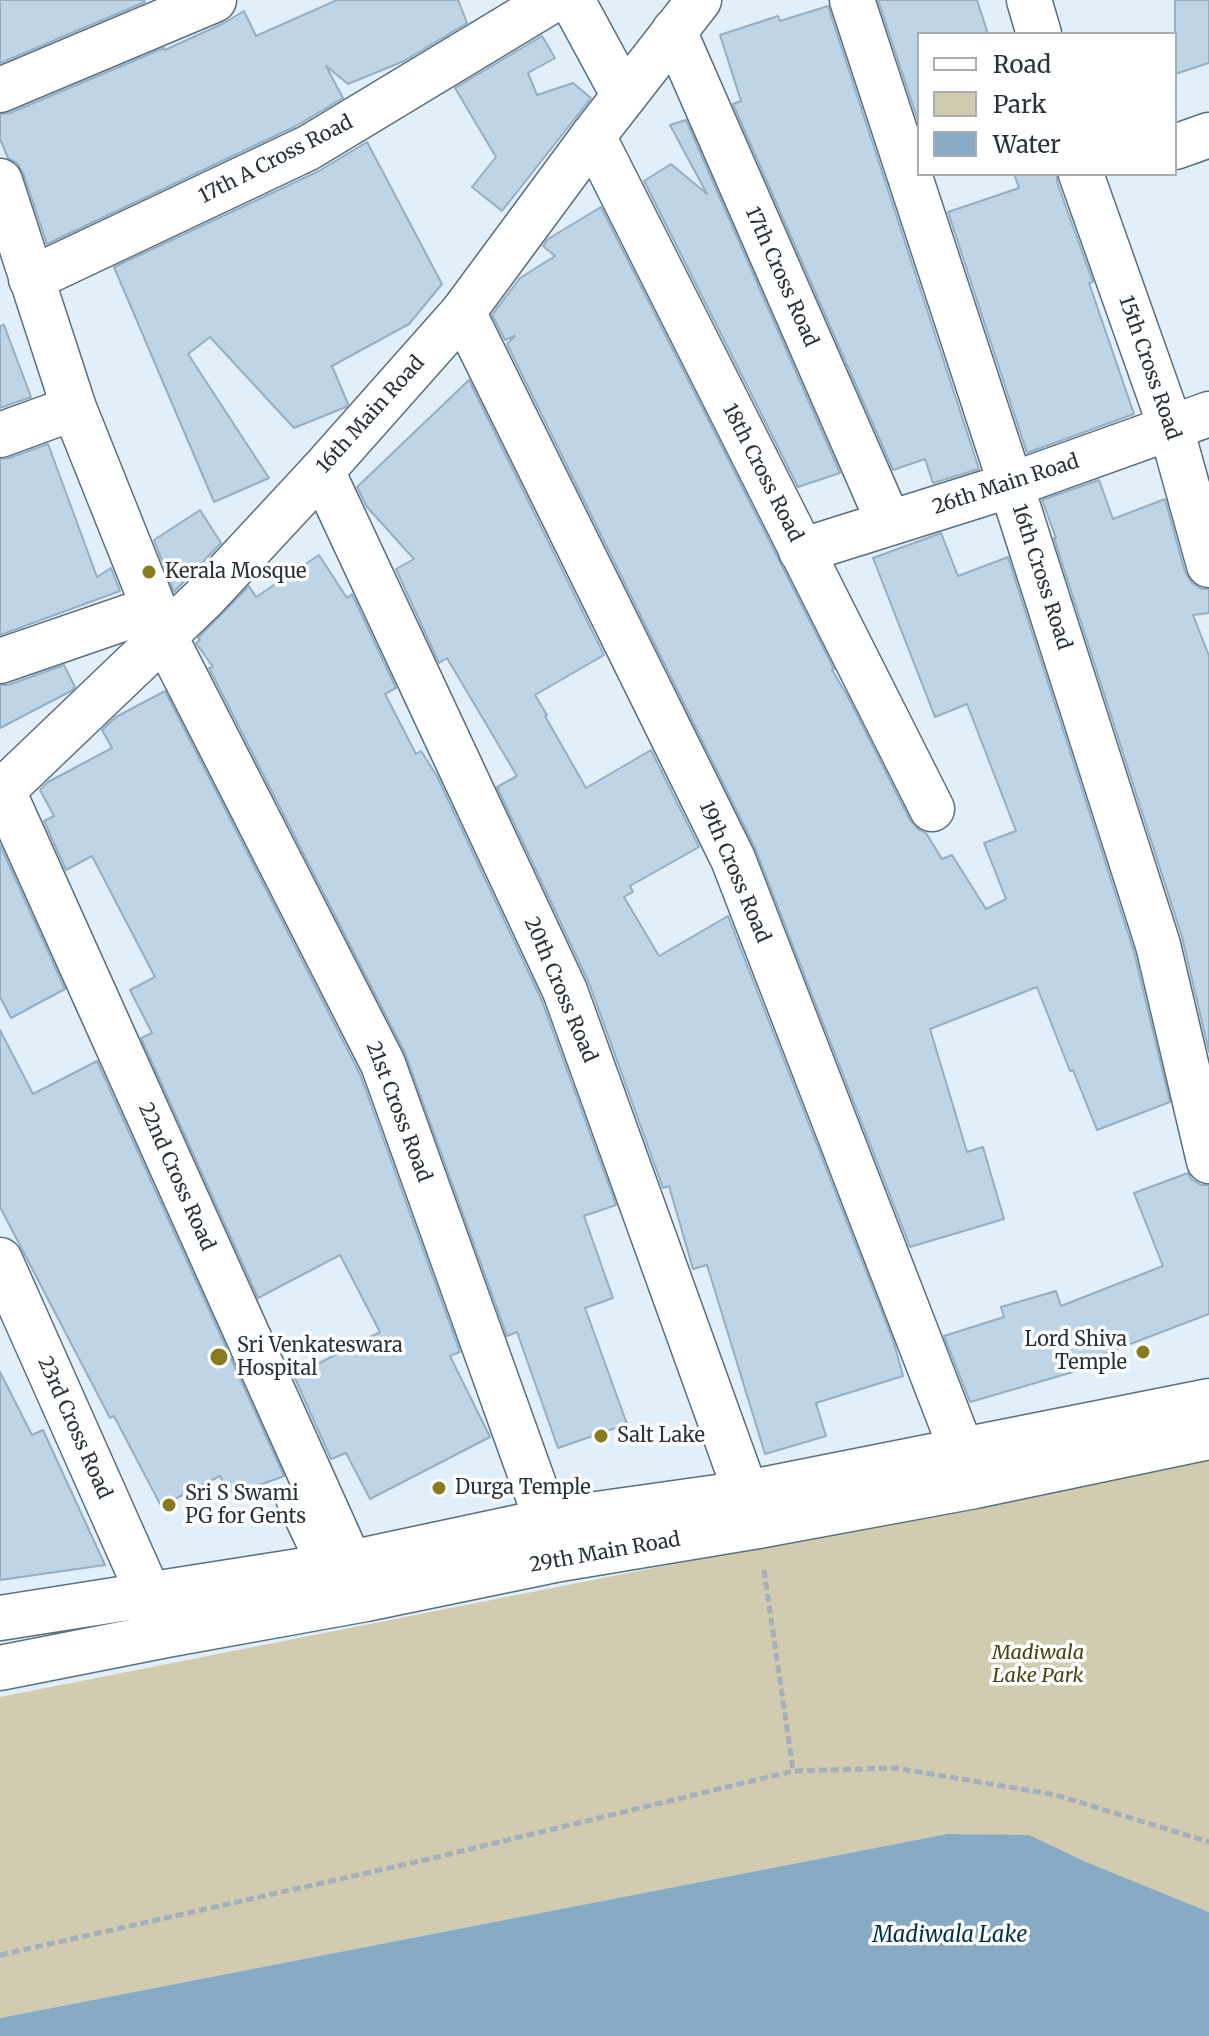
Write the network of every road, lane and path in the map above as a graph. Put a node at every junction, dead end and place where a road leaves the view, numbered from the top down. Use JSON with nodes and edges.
{"nodes":[{"id":1,"x":214,"y":0,"type":"edge"},
{"id":2,"x":553,"y":0,"type":"edge"},
{"id":3,"x":572,"y":0,"type":"edge"},
{"id":4,"x":852,"y":0,"type":"edge"},
{"id":5,"x":1029,"y":0,"type":"edge"},
{"id":6,"x":687,"y":16,"type":"edge"},
{"id":7,"x":1038,"y":32,"type":"edge"},
{"id":8,"x":0,"y":90,"type":"edge"},
{"id":9,"x":624,"y":96,"type":"junction"},
{"id":10,"x":1209,"y":135,"type":"edge"},
{"id":11,"x":593,"y":136,"type":"junction"},
{"id":12,"x":1177,"y":146,"type":"edge"},
{"id":13,"x":1086,"y":176,"type":"edge"},
{"id":14,"x":0,"y":181,"type":"edge"},
{"id":15,"x":31,"y":279,"type":"junction"},
{"id":16,"x":463,"y":312,"type":"junction"},
{"id":17,"x":74,"y":408,"type":"junction"},
{"id":18,"x":1190,"y":421,"type":"edge"},
{"id":19,"x":0,"y":435,"type":"edge"},
{"id":20,"x":322,"y":471,"type":"junction"},
{"id":21,"x":1011,"y":485,"type":"junction"},
{"id":22,"x":889,"y":523,"type":"junction"},
{"id":23,"x":801,"y":551,"type":"junction"},
{"id":24,"x":1209,"y":565,"type":"edge"},
{"id":25,"x":159,"y":622,"type":"junction"},
{"id":26,"x":0,"y":661,"type":"edge"},
{"id":27,"x":1,"y":792,"type":"edge"},
{"id":28,"x":932,"y":809,"type":"dead end"},
{"id":29,"x":1209,"y":1161,"type":"edge"},
{"id":30,"x":0,"y":1260,"type":"edge"},
{"id":31,"x":1209,"y":1401,"type":"edge"},
{"id":32,"x":1209,"y":1437,"type":"edge"},
{"id":33,"x":962,"y":1451,"type":"junction"},
{"id":34,"x":289,"y":1502,"type":"dead end"},
{"id":35,"x":752,"y":1509,"type":"junction"},
{"id":36,"x":547,"y":1521,"type":"junction"},
{"id":37,"x":335,"y":1566,"type":"junction"},
{"id":38,"x":149,"y":1595,"type":"junction"},
{"id":39,"x":0,"y":1618,"type":"edge"},
{"id":40,"x":0,"y":1668,"type":"edge"},
{"id":41,"x":793,"y":1771,"type":"junction"},
{"id":42,"x":1209,"y":1842,"type":"edge"},
{"id":43,"x":0,"y":1955,"type":"edge"}],
"edges":[{"from":1,"to":8,"type":"street"},
{"from":2,"to":15,"type":"street","name":"17th A Cross Road"},
{"from":3,"to":9,"type":"street"},
{"from":4,"to":21,"type":"street","name":"16th Cross Road"},
{"from":5,"to":7,"type":"street"},
{"from":6,"to":9,"type":"street","name":"16th Main Road"},
{"from":6,"to":22,"type":"street","name":"17th Cross Road"},
{"from":9,"to":11,"type":"street","name":"16th Main Road"},
{"from":10,"to":12,"type":"street"},
{"from":11,"to":16,"type":"street","name":"16th Main Road"},
{"from":11,"to":23,"type":"street","name":"18th Cross Road"},
{"from":13,"to":18,"type":"street","name":"15th Cross Road"},
{"from":14,"to":15,"type":"street","name":"21st Cross Road"},
{"from":15,"to":17,"type":"street","name":"21st Cross Road"},
{"from":16,"to":20,"type":"street","name":"16th Main Road"},
{"from":16,"to":33,"type":"street","name":"19th Cross Road"},
{"from":17,"to":19,"type":"street"},
{"from":17,"to":25,"type":"street","name":"21st Cross Road"},
{"from":18,"to":21,"type":"street","name":"26th Main Road"},
{"from":18,"to":24,"type":"street","name":"15th Cross Road"},
{"from":20,"to":25,"type":"street","name":"16th Main Road"},
{"from":20,"to":35,"type":"street","name":"20th Cross Road"},
{"from":21,"to":22,"type":"street","name":"26th Main Road"},
{"from":21,"to":29,"type":"street","name":"16th Cross Road"},
{"from":22,"to":23,"type":"street","name":"26th Main Road"},
{"from":23,"to":28,"type":"street","name":"18th Cross Road"},
{"from":25,"to":26,"type":"street"},
{"from":25,"to":27,"type":"street","name":"16th Main Road"},
{"from":25,"to":36,"type":"street","name":"21st Cross Road"},
{"from":27,"to":37,"type":"street","name":"22nd Cross Road"},
{"from":30,"to":38,"type":"street","name":"23rd Cross Road"},
{"from":31,"to":33,"type":"street","name":"29th Main Road"},
{"from":32,"to":35,"type":"street","name":"29th Main Road"},
{"from":33,"to":35,"type":"street","name":"29th Main Road"},
{"from":34,"to":37,"type":"lane"},
{"from":35,"to":36,"type":"street","name":"29th Main Road"},
{"from":35,"to":40,"type":"street","name":"29th Main Road"},
{"from":35,"to":41,"type":"path"},
{"from":36,"to":37,"type":"street","name":"29th Main Road"},
{"from":37,"to":38,"type":"street","name":"29th Main Road"},
{"from":38,"to":39,"type":"street","name":"29th Main Road"},
{"from":41,"to":42,"type":"path"},
{"from":41,"to":43,"type":"path"}]}
